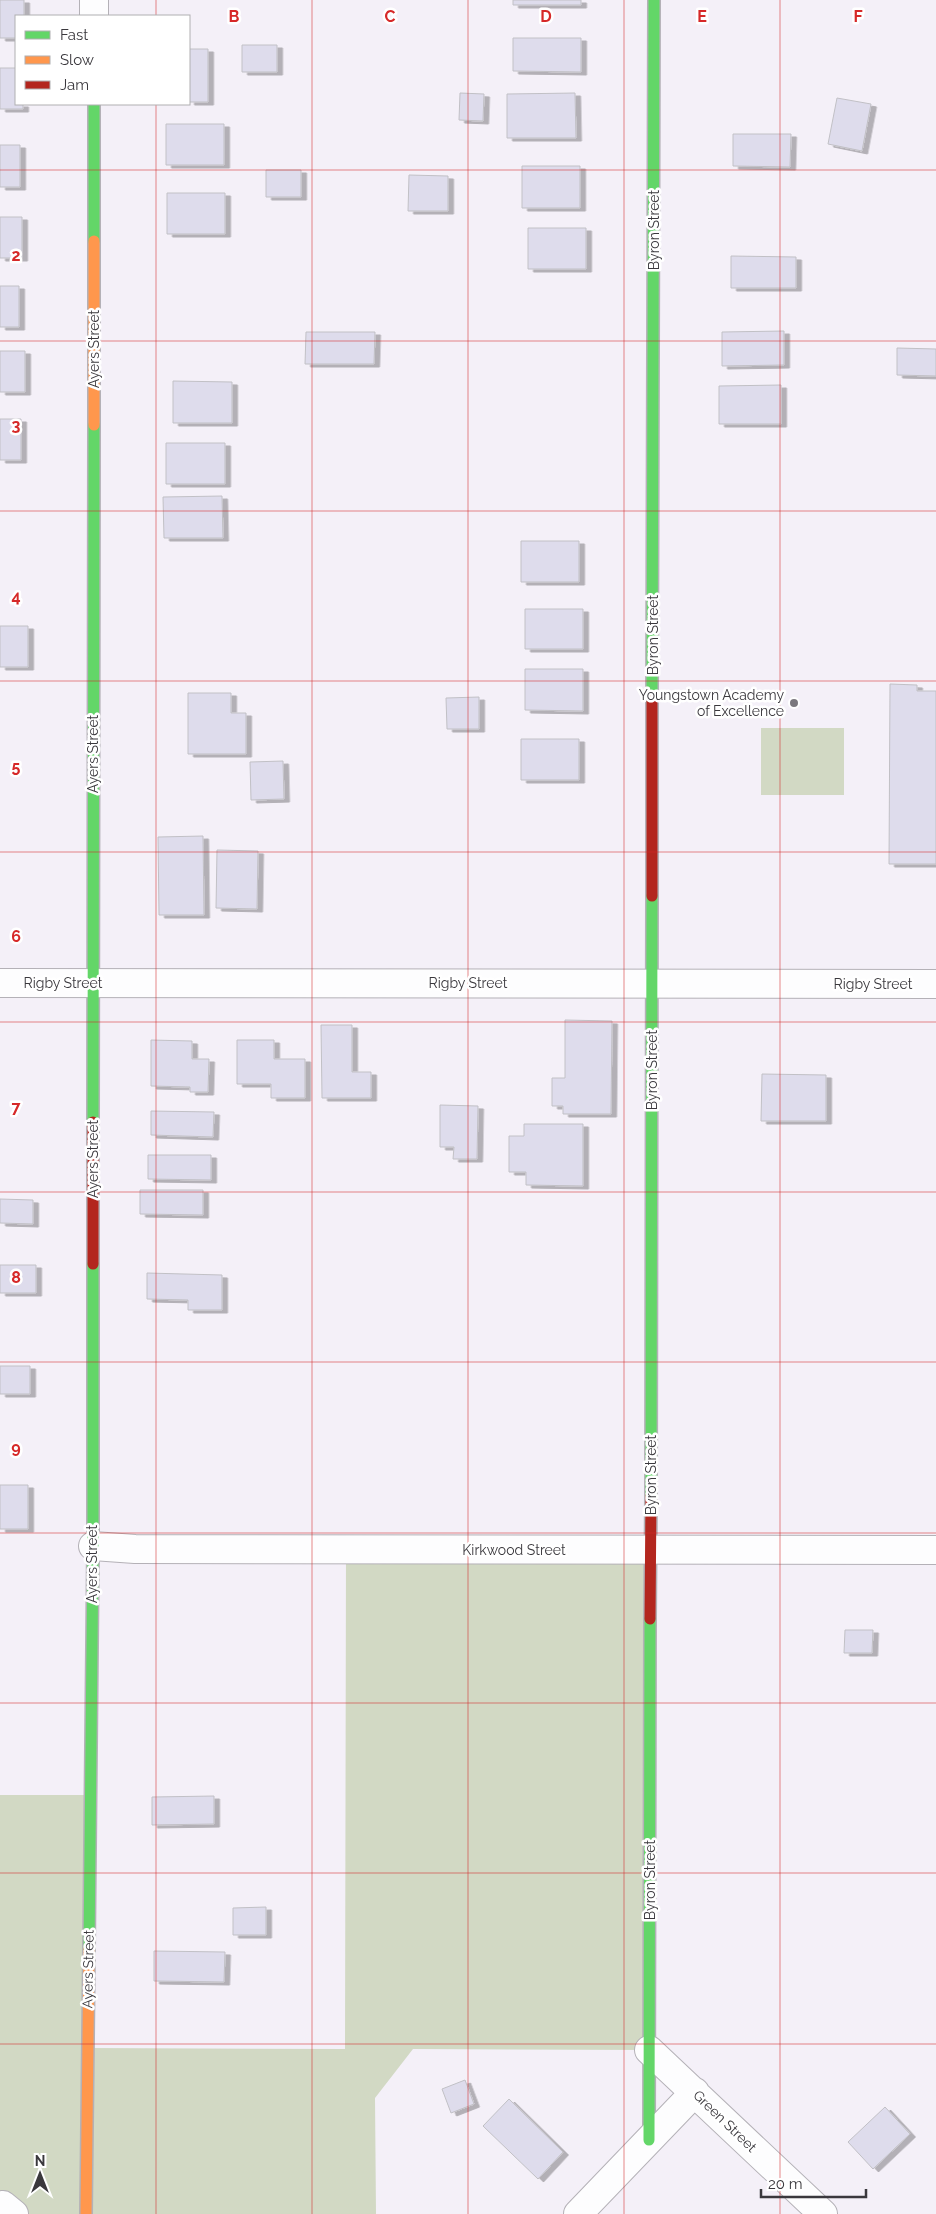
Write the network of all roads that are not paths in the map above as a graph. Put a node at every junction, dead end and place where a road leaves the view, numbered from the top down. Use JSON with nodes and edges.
{"nodes":[{"id":1,"x":94,"y":0,"type":"edge"},
{"id":2,"x":654,"y":0,"type":"edge"},
{"id":3,"x":94,"y":15,"type":"edge"},
{"id":4,"x":94,"y":105,"type":"edge"},
{"id":5,"x":0,"y":983,"type":"edge"},
{"id":6,"x":93,"y":983,"type":"junction"},
{"id":7,"x":652,"y":983,"type":"junction"},
{"id":8,"x":936,"y":984,"type":"edge"},
{"id":9,"x":93,"y":1546,"type":"junction"},
{"id":10,"x":650,"y":1550,"type":"junction"},
{"id":11,"x":936,"y":1550,"type":"edge"},
{"id":12,"x":649,"y":2050,"type":"junction"},
{"id":13,"x":695,"y":2092,"type":"junction"},
{"id":14,"x":649,"y":2140,"type":"junction"},
{"id":15,"x":86,"y":2214,"type":"edge"},
{"id":16,"x":578,"y":2214,"type":"edge"},
{"id":17,"x":823,"y":2214,"type":"edge"}],
"edges":[{"from":1,"to":3,"type":"street"},
{"from":2,"to":7,"type":"street","name":"Byron Street"},
{"from":4,"to":6,"type":"street","name":"Ayers Street"},
{"from":5,"to":6,"type":"street","name":"Rigby Street"},
{"from":6,"to":7,"type":"street","name":"Rigby Street"},
{"from":6,"to":9,"type":"street","name":"Ayers Street"},
{"from":7,"to":8,"type":"street","name":"Rigby Street"},
{"from":7,"to":10,"type":"street","name":"Byron Street"},
{"from":9,"to":10,"type":"street","name":"Kirkwood Street"},
{"from":9,"to":15,"type":"street","name":"Ayers Street"},
{"from":10,"to":11,"type":"street","name":"Kirkwood Street"},
{"from":10,"to":12,"type":"street","name":"Byron Street"},
{"from":12,"to":13,"type":"street","name":"Green Street"},
{"from":12,"to":14,"type":"street","name":"Byron Street"},
{"from":13,"to":14,"type":"street"},
{"from":13,"to":17,"type":"street","name":"Green Street"},
{"from":14,"to":16,"type":"street"}]}
